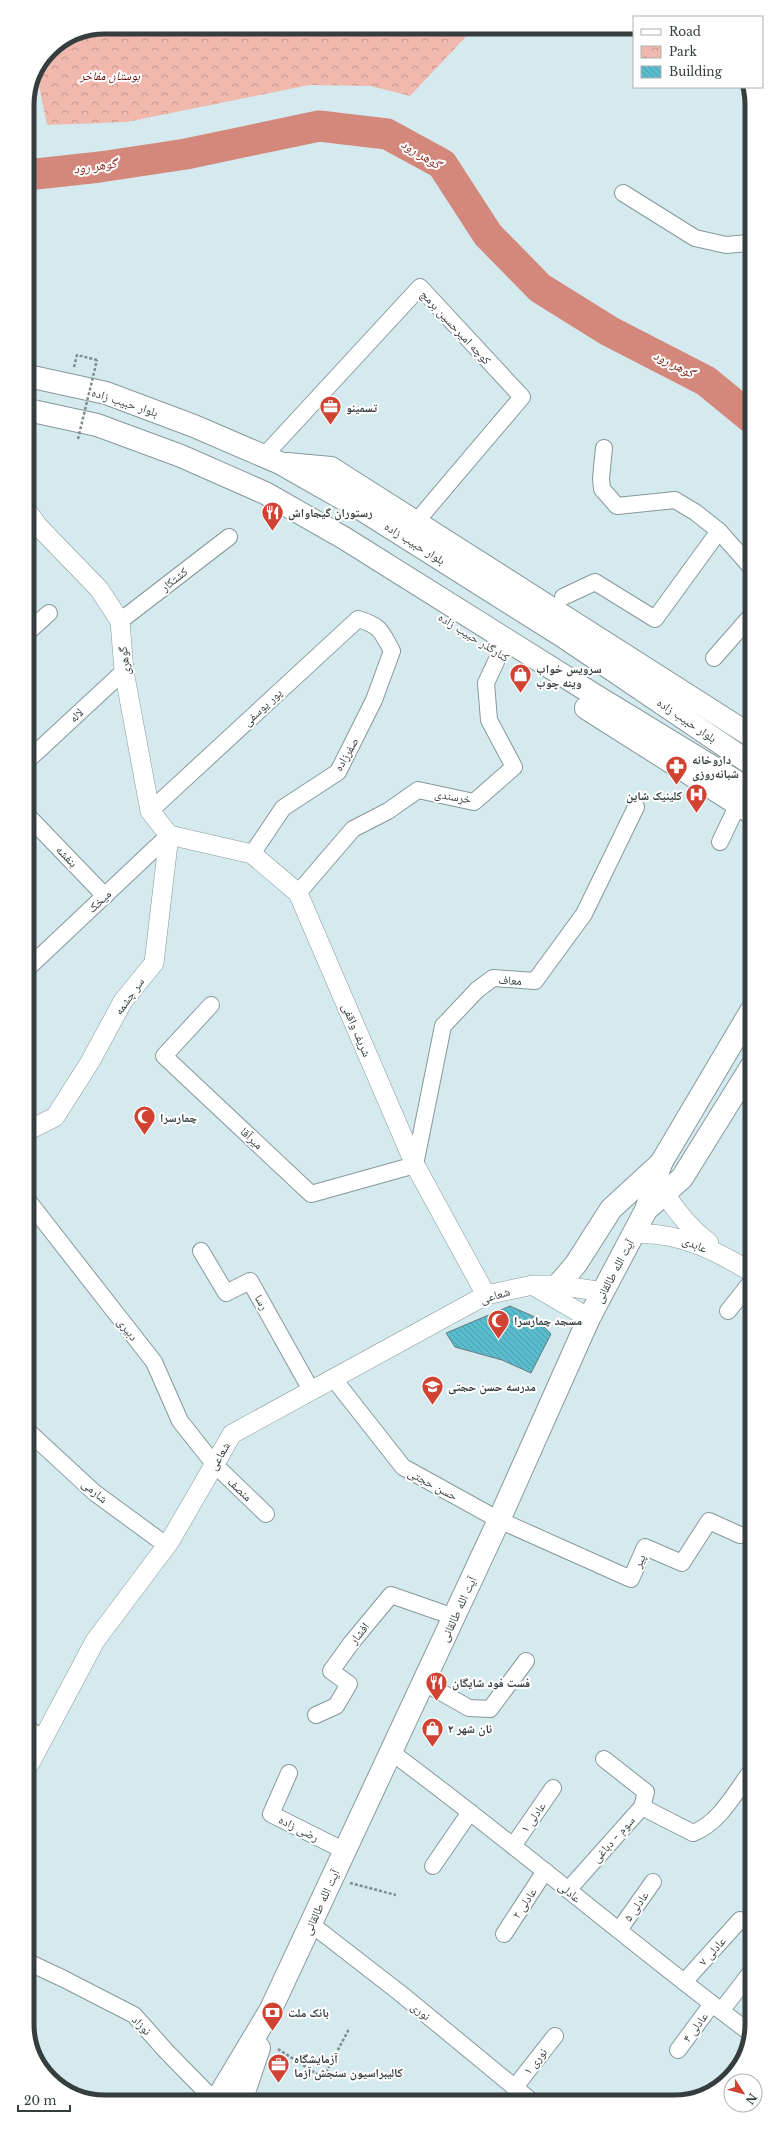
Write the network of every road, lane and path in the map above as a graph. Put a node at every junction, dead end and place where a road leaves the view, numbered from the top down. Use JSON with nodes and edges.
{"nodes":[{"id":1,"x":623,"y":193,"type":"dead end"},
{"id":2,"x":745,"y":243,"type":"edge"},
{"id":3,"x":77,"y":355,"type":"dead end"},
{"id":4,"x":34,"y":377,"type":"edge"},
{"id":5,"x":34,"y":411,"type":"edge"},
{"id":6,"x":78,"y":439,"type":"dead end"},
{"id":7,"x":604,"y":448,"type":"dead end"},
{"id":8,"x":272,"y":460,"type":"junction"},
{"id":9,"x":265,"y":493,"type":"junction"},
{"id":10,"x":416,"y":522,"type":"junction"},
{"id":11,"x":34,"y":527,"type":"edge"},
{"id":12,"x":719,"y":531,"type":"junction"},
{"id":13,"x":229,"y":537,"type":"dead end"},
{"id":14,"x":745,"y":560,"type":"edge"},
{"id":15,"x":563,"y":597,"type":"dead end"},
{"id":16,"x":49,"y":613,"type":"dead end"},
{"id":17,"x":120,"y":622,"type":"junction"},
{"id":18,"x":745,"y":623,"type":"edge"},
{"id":19,"x":34,"y":627,"type":"edge"},
{"id":20,"x":379,"y":628,"type":"joint"},
{"id":21,"x":500,"y":653,"type":"junction"},
{"id":22,"x":714,"y":658,"type":"dead end"},
{"id":23,"x":124,"y":670,"type":"junction"},
{"id":24,"x":745,"y":732,"type":"edge"},
{"id":25,"x":34,"y":754,"type":"edge"},
{"id":26,"x":745,"y":760,"type":"edge"},
{"id":27,"x":745,"y":801,"type":"edge"},
{"id":28,"x":745,"y":801,"type":"edge"},
{"id":29,"x":745,"y":804,"type":"edge"},
{"id":30,"x":636,"y":807,"type":"dead end"},
{"id":31,"x":150,"y":811,"type":"junction"},
{"id":32,"x":34,"y":822,"type":"edge"},
{"id":33,"x":169,"y":834,"type":"junction"},
{"id":34,"x":720,"y":842,"type":"dead end"},
{"id":35,"x":252,"y":854,"type":"junction"},
{"id":36,"x":298,"y":893,"type":"junction"},
{"id":37,"x":105,"y":896,"type":"junction"},
{"id":38,"x":34,"y":962,"type":"edge"},
{"id":39,"x":211,"y":1005,"type":"dead end"},
{"id":40,"x":745,"y":1021,"type":"edge"},
{"id":41,"x":728,"y":1049,"type":"junction"},
{"id":42,"x":745,"y":1058,"type":"edge"},
{"id":43,"x":745,"y":1077,"type":"edge"},
{"id":44,"x":34,"y":1127,"type":"edge"},
{"id":45,"x":661,"y":1163,"type":"junction"},
{"id":46,"x":415,"y":1165,"type":"junction"},
{"id":47,"x":665,"y":1193,"type":"junction"},
{"id":48,"x":34,"y":1208,"type":"edge"},
{"id":49,"x":646,"y":1210,"type":"junction"},
{"id":50,"x":634,"y":1234,"type":"junction"},
{"id":51,"x":201,"y":1250,"type":"dead end"},
{"id":52,"x":725,"y":1257,"type":"junction"},
{"id":53,"x":745,"y":1269,"type":"edge"},
{"id":54,"x":533,"y":1285,"type":"junction"},
{"id":55,"x":558,"y":1285,"type":"junction"},
{"id":56,"x":745,"y":1290,"type":"edge"},
{"id":57,"x":602,"y":1292,"type":"junction"},
{"id":58,"x":486,"y":1295,"type":"junction"},
{"id":59,"x":728,"y":1311,"type":"dead end"},
{"id":60,"x":590,"y":1318,"type":"junction"},
{"id":61,"x":333,"y":1378,"type":"junction"},
{"id":62,"x":310,"y":1390,"type":"junction"},
{"id":63,"x":34,"y":1437,"type":"edge"},
{"id":64,"x":214,"y":1464,"type":"junction"},
{"id":65,"x":266,"y":1514,"type":"dead end"},
{"id":66,"x":499,"y":1520,"type":"junction"},
{"id":67,"x":740,"y":1535,"type":"dead end"},
{"id":68,"x":166,"y":1545,"type":"junction"},
{"id":69,"x":454,"y":1617,"type":"junction"},
{"id":70,"x":526,"y":1661,"type":"dead end"},
{"id":71,"x":423,"y":1682,"type":"junction"},
{"id":72,"x":316,"y":1715,"type":"dead end"},
{"id":73,"x":36,"y":1734,"type":"edge"},
{"id":74,"x":391,"y":1752,"type":"junction"},
{"id":75,"x":604,"y":1759,"type":"dead end"},
{"id":76,"x":289,"y":1773,"type":"dead end"},
{"id":77,"x":745,"y":1779,"type":"edge"},
{"id":78,"x":553,"y":1788,"type":"dead end"},
{"id":79,"x":642,"y":1807,"type":"junction"},
{"id":80,"x":470,"y":1812,"type":"junction"},
{"id":81,"x":513,"y":1846,"type":"junction"},
{"id":82,"x":345,"y":1851,"type":"junction"},
{"id":83,"x":433,"y":1866,"type":"dead end"},
{"id":84,"x":545,"y":1872,"type":"junction"},
{"id":85,"x":332,"y":1879,"type":"junction"},
{"id":86,"x":653,"y":1882,"type":"dead end"},
{"id":87,"x":568,"y":1890,"type":"junction"},
{"id":88,"x":396,"y":1895,"type":"dead end"},
{"id":89,"x":740,"y":1920,"type":"dead end"},
{"id":90,"x":311,"y":1924,"type":"junction"},
{"id":91,"x":619,"y":1930,"type":"junction"},
{"id":92,"x":504,"y":1934,"type":"dead end"},
{"id":93,"x":34,"y":1965,"type":"edge"},
{"id":94,"x":745,"y":1978,"type":"edge"},
{"id":95,"x":684,"y":1982,"type":"junction"},
{"id":96,"x":716,"y":2008,"type":"junction"},
{"id":97,"x":271,"y":2009,"type":"junction"},
{"id":98,"x":349,"y":2029,"type":"dead end"},
{"id":99,"x":745,"y":2029,"type":"edge"},
{"id":100,"x":554,"y":2036,"type":"dead end"},
{"id":101,"x":261,"y":2039,"type":"junction"},
{"id":102,"x":678,"y":2050,"type":"dead end"},
{"id":103,"x":515,"y":2086,"type":"junction"},
{"id":104,"x":210,"y":2095,"type":"edge"},
{"id":105,"x":220,"y":2095,"type":"edge"},
{"id":106,"x":243,"y":2095,"type":"edge"},
{"id":107,"x":525,"y":2095,"type":"edge"}],
"edges":[{"from":1,"to":2,"type":"street"},
{"from":3,"to":6,"type":"path","bridge":true},
{"from":4,"to":8,"type":"main road","name":"بلوار حبیب زاده"},
{"from":5,"to":9,"type":"main road"},
{"from":7,"to":12,"type":"street"},
{"from":8,"to":10,"type":"main road"},
{"from":8,"to":10,"type":"street","name":"کوچه امیرحسین برمچ"},
{"from":8,"to":26,"type":"main road","name":"بلوار حبیب زاده"},
{"from":9,"to":21,"type":"main road","name":"کنارگذر حبیب زاده"},
{"from":9,"to":27,"type":"main road"},
{"from":10,"to":24,"type":"main road"},
{"from":11,"to":17,"type":"street","name":"گوهری"},
{"from":12,"to":14,"type":"street"},
{"from":12,"to":15,"type":"street"},
{"from":13,"to":17,"type":"street","name":"کشتکار"},
{"from":16,"to":19,"type":"street"},
{"from":17,"to":23,"type":"street","name":"گوهری"},
{"from":18,"to":22,"type":"street"},
{"from":20,"to":31,"type":"street","name":"پور یوسفی"},
{"from":20,"to":35,"type":"street","name":"صفرزاده"},
{"from":21,"to":28,"type":"main road","name":"کنارگذر حبیب زاده"},
{"from":21,"to":36,"type":"street","name":"خرسندی"},
{"from":23,"to":25,"type":"street","name":"لاله"},
{"from":23,"to":31,"type":"street","name":"گوهری"},
{"from":29,"to":34,"type":"street"},
{"from":30,"to":46,"type":"street","name":"معاف"},
{"from":31,"to":33,"type":"street","name":"گوهری"},
{"from":32,"to":37,"type":"street","name":"بنفشه"},
{"from":33,"to":35,"type":"street","name":"شریف واقفی"},
{"from":33,"to":37,"type":"street","name":"میخک"},
{"from":33,"to":44,"type":"street","name":"سر چشمه"},
{"from":35,"to":36,"type":"street","name":"شریف واقفی"},
{"from":36,"to":46,"type":"street","name":"شریف واقفی"},
{"from":37,"to":38,"type":"street","name":"میخک"},
{"from":39,"to":46,"type":"street","name":"میرآقا"},
{"from":40,"to":41,"type":"main road","name":"آیت الله طالقانی"},
{"from":41,"to":42,"type":"main road"},
{"from":41,"to":45,"type":"main road","name":"آیت الله طالقانی"},
{"from":43,"to":47,"type":"main road","name":"آیت الله طالقانی"},
{"from":45,"to":49,"type":"main road","name":"آیت الله طالقانی"},
{"from":45,"to":55,"type":"main road"},
{"from":46,"to":58,"type":"street","name":"شریف واقفی"},
{"from":47,"to":49,"type":"main road","name":"آیت الله طالقانی"},
{"from":47,"to":52,"type":"street"},
{"from":48,"to":64,"type":"street","name":"دبیری"},
{"from":49,"to":50,"type":"main road","name":"آیت الله طالقانی"},
{"from":50,"to":52,"type":"street","name":"عابدی"},
{"from":50,"to":57,"type":"main road","name":"آیت الله طالقانی"},
{"from":51,"to":62,"type":"street","name":"رسا"},
{"from":52,"to":53,"type":"street","name":"عابدی"},
{"from":54,"to":55,"type":"street","name":"شعاعی"},
{"from":54,"to":58,"type":"street","name":"شعاعی"},
{"from":54,"to":60,"type":"street"},
{"from":55,"to":57,"type":"street","name":"شعاعی"},
{"from":56,"to":59,"type":"street"},
{"from":57,"to":60,"type":"main road","name":"آیت الله طالقانی"},
{"from":58,"to":61,"type":"street","name":"شعاعی"},
{"from":60,"to":66,"type":"main road","name":"آیت الله طالقانی"},
{"from":61,"to":62,"type":"street","name":"شعاعی"},
{"from":61,"to":66,"type":"street","name":"حسن حجتی"},
{"from":62,"to":64,"type":"street","name":"شعاعی"},
{"from":63,"to":68,"type":"street","name":"شارمی"},
{"from":64,"to":65,"type":"street","name":"منصف"},
{"from":64,"to":68,"type":"street","name":"شعاعی"},
{"from":66,"to":67,"type":"street","name":"پیر"},
{"from":66,"to":69,"type":"main road","name":"آیت الله طالقانی"},
{"from":68,"to":73,"type":"street","name":"شعاعی"},
{"from":69,"to":71,"type":"main road","name":"آیت الله طالقانی"},
{"from":69,"to":72,"type":"street","name":"افشار"},
{"from":70,"to":71,"type":"street"},
{"from":71,"to":74,"type":"main road","name":"آیت الله طالقانی"},
{"from":74,"to":80,"type":"street","name":"عادلی"},
{"from":74,"to":82,"type":"main road","name":"آیت الله طالقانی"},
{"from":75,"to":79,"type":"street"},
{"from":76,"to":82,"type":"street","name":"رضی زاده"},
{"from":77,"to":79,"type":"street","name":"سوم - دباغی"},
{"from":78,"to":81,"type":"street","name":"عادلی ۱"},
{"from":79,"to":87,"type":"street","name":"سوم - دباغی"},
{"from":80,"to":81,"type":"street","name":"عادلی"},
{"from":80,"to":83,"type":"street"},
{"from":81,"to":84,"type":"street","name":"عادلی"},
{"from":82,"to":85,"type":"main road","name":"آیت الله طالقانی"},
{"from":84,"to":87,"type":"street","name":"عادلی"},
{"from":84,"to":92,"type":"street","name":"عادلی ۲"},
{"from":85,"to":88,"type":"path"},
{"from":85,"to":90,"type":"main road","name":"آیت الله طالقانی"},
{"from":86,"to":91,"type":"street","name":"عادلی ۵"},
{"from":87,"to":91,"type":"street","name":"عادلی"},
{"from":89,"to":95,"type":"street","name":"عادلی ۷"},
{"from":90,"to":97,"type":"main road","name":"آیت الله طالقانی"},
{"from":90,"to":103,"type":"street","name":"نوری"},
{"from":91,"to":95,"type":"street","name":"عادلی"},
{"from":93,"to":104,"type":"street","name":"نوزاد"},
{"from":94,"to":96,"type":"street","name":"عادلی ۴"},
{"from":95,"to":96,"type":"street","name":"عادلی"},
{"from":96,"to":99,"type":"street","name":"عادلی"},
{"from":96,"to":102,"type":"street","name":"عادلی ۴"},
{"from":97,"to":101,"type":"main road","name":"آیت الله طالقانی"},
{"from":97,"to":105,"type":"main road","name":"آیت الله طالقانی"},
{"from":98,"to":101,"type":"path"},
{"from":100,"to":103,"type":"street","name":"نوری ۱"},
{"from":101,"to":106,"type":"main road","name":"آیت الله طالقانی"},
{"from":103,"to":107,"type":"street","name":"نوری"}]}
